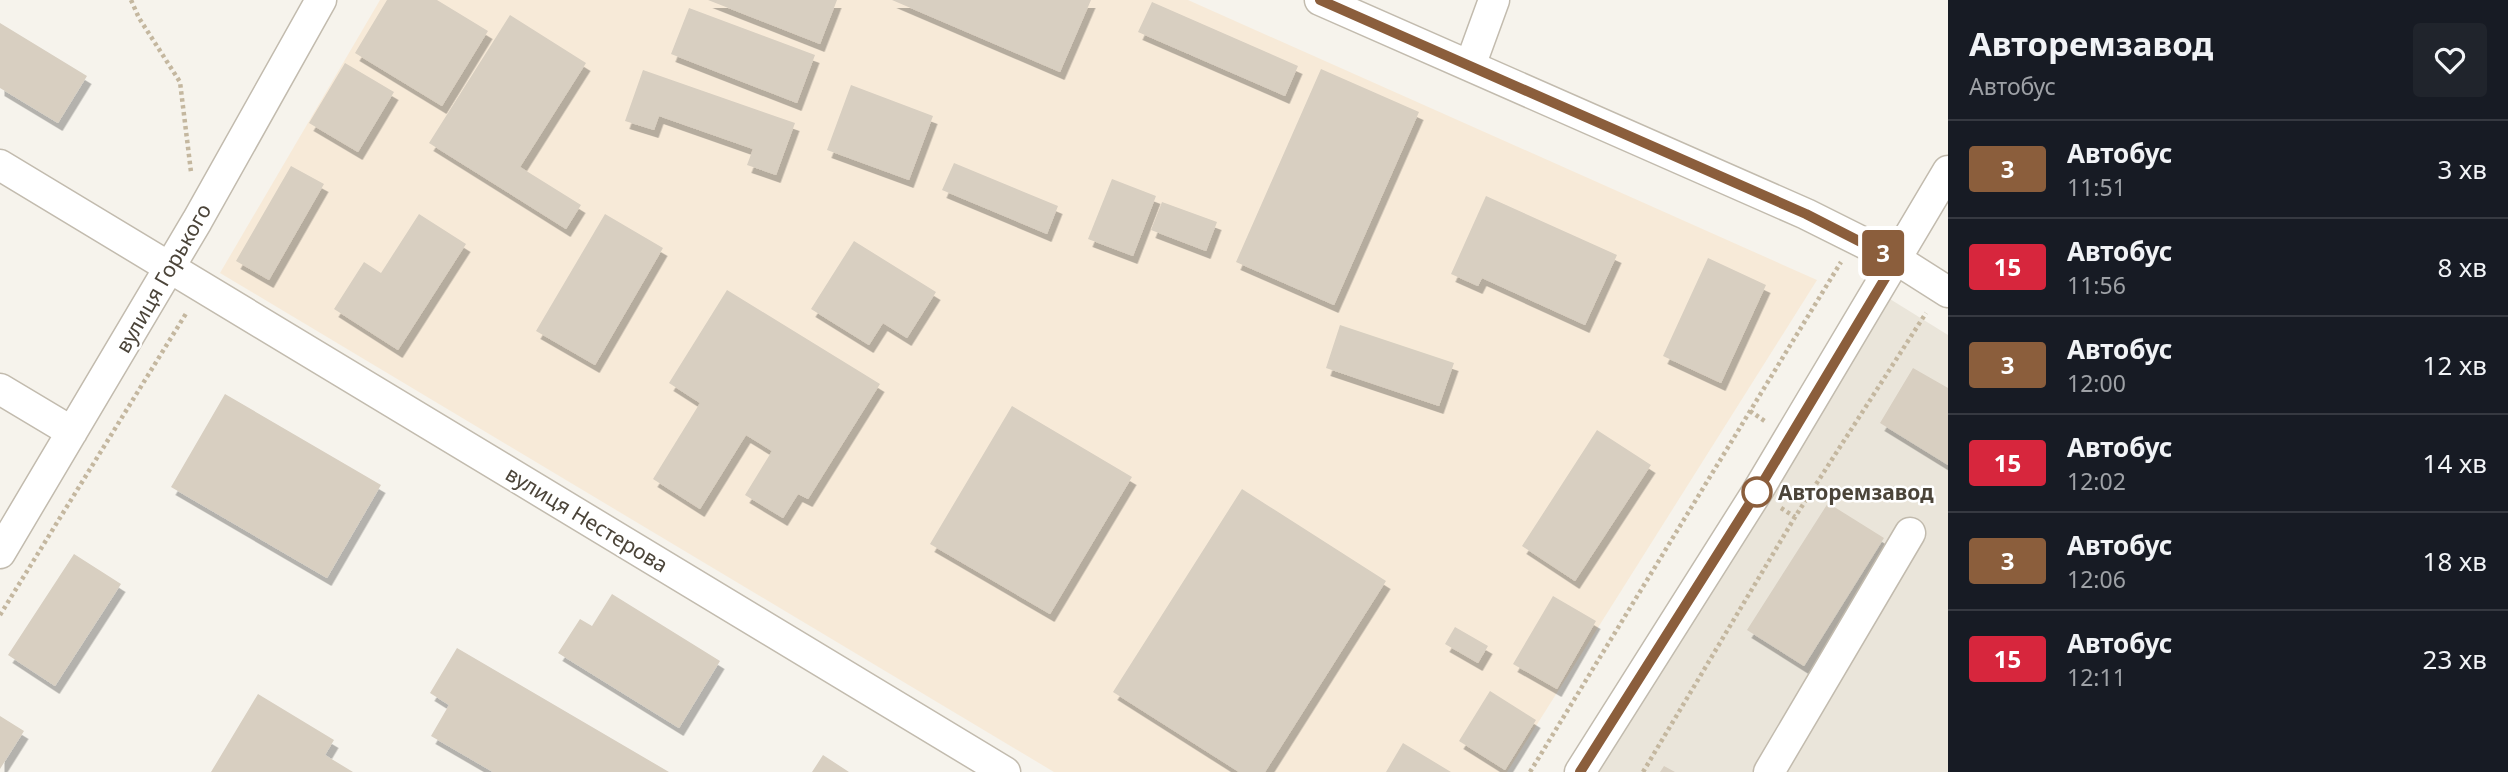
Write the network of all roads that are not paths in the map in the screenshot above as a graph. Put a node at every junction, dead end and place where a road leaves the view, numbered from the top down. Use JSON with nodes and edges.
{"nodes":[{"id":1,"x":321,"y":0,"type":"edge"},
{"id":2,"x":1320,"y":0,"type":"edge"},
{"id":3,"x":1494,"y":0,"type":"edge"},
{"id":4,"x":1470,"y":66,"type":"junction"},
{"id":5,"x":0,"y":165,"type":"edge"},
{"id":6,"x":1948,"y":171,"type":"edge"},
{"id":7,"x":1896,"y":260,"type":"junction"},
{"id":8,"x":170,"y":266,"type":"junction"},
{"id":9,"x":1945,"y":290,"type":"edge"},
{"id":10,"x":0,"y":389,"type":"edge"},
{"id":11,"x":72,"y":432,"type":"junction"},
{"id":12,"x":1910,"y":533,"type":"dead end"},
{"id":13,"x":0,"y":553,"type":"edge"},
{"id":14,"x":1005,"y":772,"type":"edge"},
{"id":15,"x":1580,"y":772,"type":"edge"},
{"id":16,"x":1769,"y":772,"type":"edge"}],
"edges":[{"from":1,"to":8,"type":"street","name":"вулиця Горького"},
{"from":2,"to":4,"type":"street"},
{"from":3,"to":4,"type":"street"},
{"from":4,"to":7,"type":"street"},
{"from":5,"to":8,"type":"street","name":"вулиця Нестерова"},
{"from":6,"to":7,"type":"street"},
{"from":7,"to":9,"type":"street"},
{"from":7,"to":15,"type":"street"},
{"from":8,"to":11,"type":"street","name":"вулиця Горького"},
{"from":8,"to":14,"type":"street","name":"вулиця Нестерова"},
{"from":10,"to":11,"type":"street"},
{"from":11,"to":13,"type":"street","name":"вулиця Горького"},
{"from":12,"to":16,"type":"street"}]}
